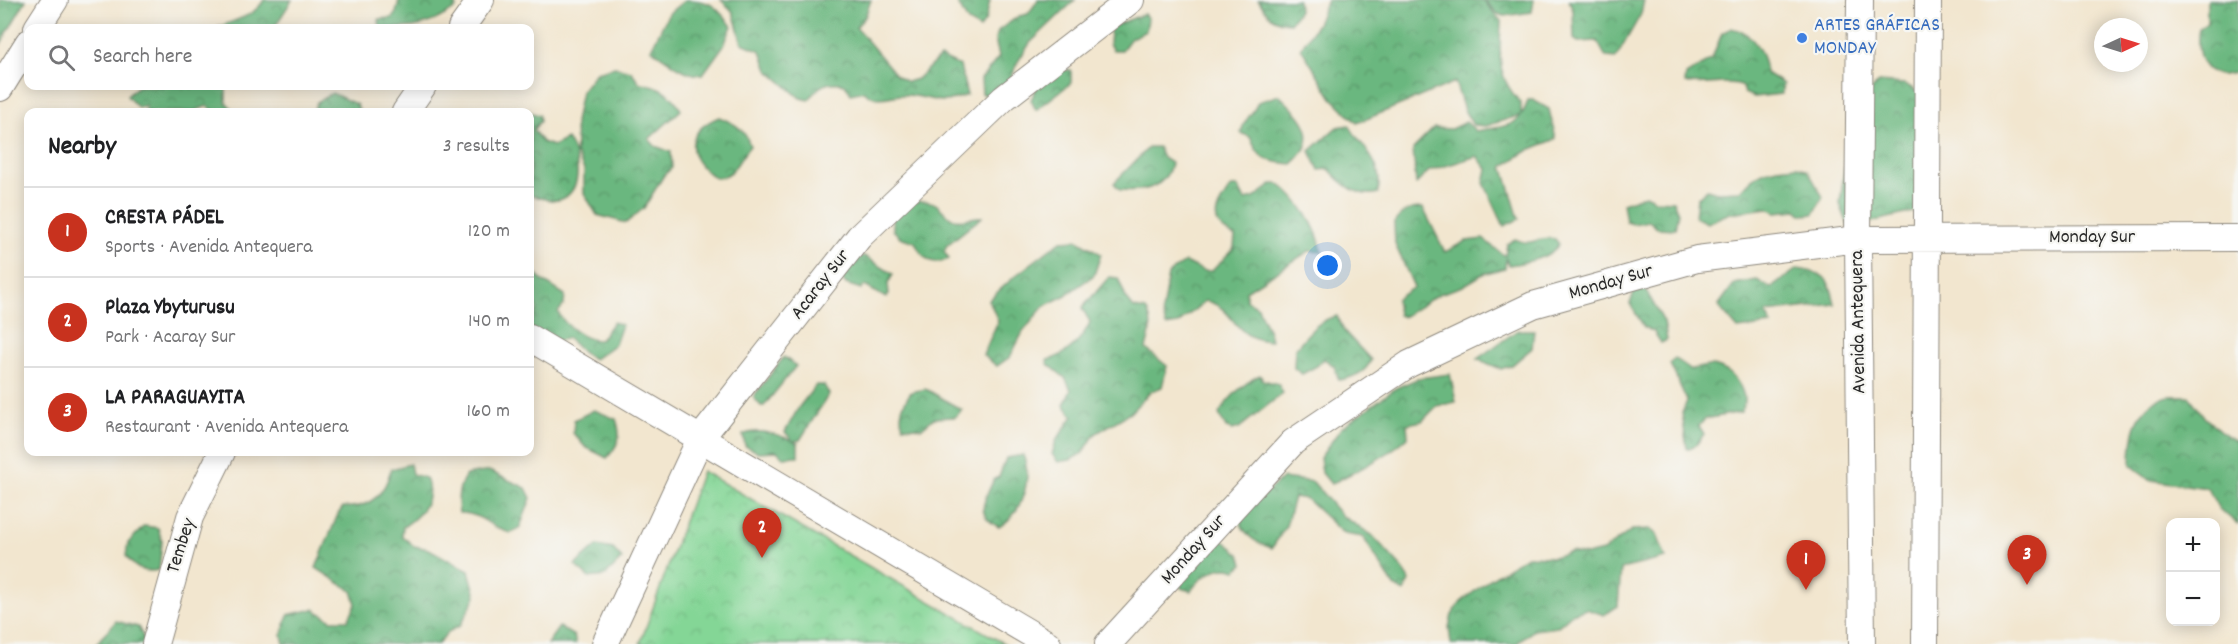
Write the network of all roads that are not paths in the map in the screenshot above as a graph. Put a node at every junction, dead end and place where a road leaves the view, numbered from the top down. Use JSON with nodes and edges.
{"nodes":[{"id":1,"x":55,"y":0,"type":"edge"},
{"id":2,"x":481,"y":0,"type":"edge"},
{"id":3,"x":1131,"y":0,"type":"edge"},
{"id":4,"x":1860,"y":0,"type":"edge"},
{"id":5,"x":1928,"y":0,"type":"edge"},
{"id":6,"x":40,"y":24,"type":"edge"},
{"id":7,"x":464,"y":24,"type":"edge"},
{"id":8,"x":24,"y":49,"type":"edge"},
{"id":9,"x":0,"y":88,"type":"edge"},
{"id":10,"x":420,"y":90,"type":"edge"},
{"id":11,"x":408,"y":108,"type":"edge"},
{"id":12,"x":1927,"y":237,"type":"junction"},
{"id":13,"x":2238,"y":238,"type":"edge"},
{"id":14,"x":1858,"y":239,"type":"junction"},
{"id":15,"x":534,"y":340,"type":"edge"},
{"id":16,"x":700,"y":439,"type":"junction"},
{"id":17,"x":220,"y":456,"type":"edge"},
{"id":18,"x":155,"y":644,"type":"edge"},
{"id":19,"x":604,"y":644,"type":"edge"},
{"id":20,"x":1048,"y":644,"type":"edge"},
{"id":21,"x":1108,"y":644,"type":"edge"},
{"id":22,"x":1862,"y":644,"type":"edge"},
{"id":23,"x":1925,"y":644,"type":"edge"}],
"edges":[{"from":1,"to":6,"type":"street"},
{"from":2,"to":7,"type":"street"},
{"from":3,"to":16,"type":"street","name":"Acaray Sur"},
{"from":4,"to":14,"type":"street","name":"Avenida Antequera"},
{"from":5,"to":12,"type":"street"},
{"from":8,"to":9,"type":"street"},
{"from":10,"to":11,"type":"street"},
{"from":12,"to":13,"type":"street","name":"Monday Sur"},
{"from":12,"to":14,"type":"street","name":"Monday Sur"},
{"from":12,"to":23,"type":"street"},
{"from":14,"to":21,"type":"street","name":"Monday Sur"},
{"from":14,"to":22,"type":"street","name":"Avenida Antequera"},
{"from":15,"to":16,"type":"street"},
{"from":16,"to":19,"type":"street","name":"Acaray Sur"},
{"from":16,"to":20,"type":"street"},
{"from":17,"to":18,"type":"street","name":"Tembey"}]}
